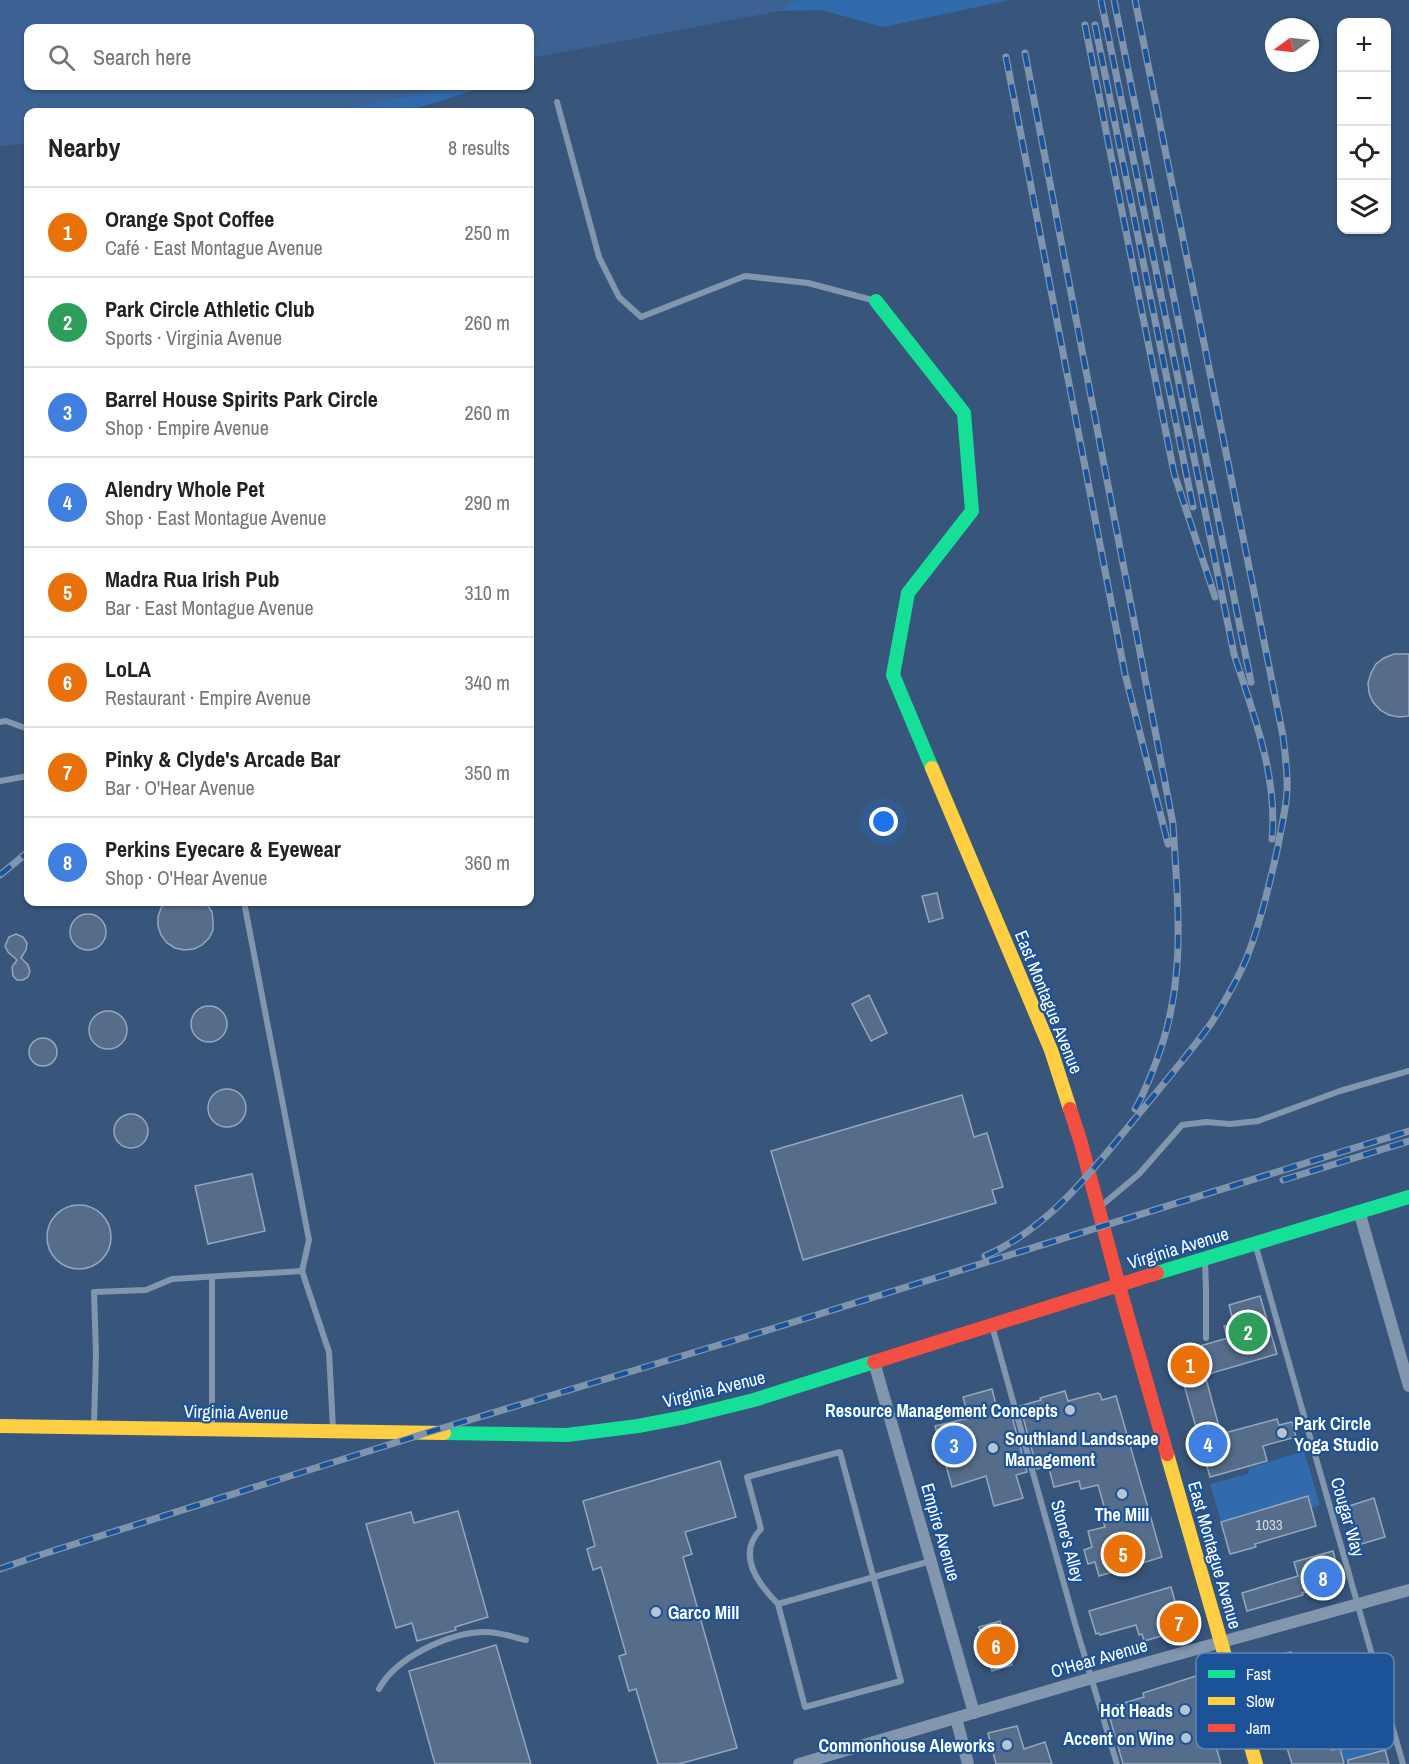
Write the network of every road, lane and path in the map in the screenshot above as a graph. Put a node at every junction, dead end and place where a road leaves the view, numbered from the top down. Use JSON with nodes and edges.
{"nodes":[{"id":1,"x":557,"y":102,"type":"dead end"},
{"id":2,"x":876,"y":301,"type":"joint"},
{"id":3,"x":0,"y":722,"type":"edge"},
{"id":4,"x":24,"y":728,"type":"edge"},
{"id":5,"x":24,"y":777,"type":"edge"},
{"id":6,"x":0,"y":781,"type":"edge"},
{"id":7,"x":245,"y":906,"type":"edge"},
{"id":8,"x":1409,"y":1071,"type":"edge"},
{"id":9,"x":1409,"y":1197,"type":"edge"},
{"id":10,"x":1098,"y":1209,"type":"junction"},
{"id":11,"x":1359,"y":1211,"type":"junction"},
{"id":12,"x":1255,"y":1243,"type":"junction"},
{"id":13,"x":1204,"y":1259,"type":"junction"},
{"id":14,"x":302,"y":1271,"type":"junction"},
{"id":15,"x":212,"y":1277,"type":"junction"},
{"id":16,"x":1119,"y":1286,"type":"junction"},
{"id":17,"x":992,"y":1326,"type":"junction"},
{"id":18,"x":1206,"y":1338,"type":"dead end"},
{"id":19,"x":874,"y":1362,"type":"junction"},
{"id":20,"x":1409,"y":1386,"type":"edge"},
{"id":21,"x":0,"y":1426,"type":"edge"},
{"id":22,"x":94,"y":1428,"type":"junction"},
{"id":23,"x":212,"y":1430,"type":"junction"},
{"id":24,"x":333,"y":1432,"type":"junction"},
{"id":25,"x":931,"y":1561,"type":"junction"},
{"id":26,"x":874,"y":1577,"type":"junction"},
{"id":27,"x":1409,"y":1590,"type":"edge"},
{"id":28,"x":778,"y":1604,"type":"junction"},
{"id":29,"x":1358,"y":1604,"type":"junction"},
{"id":30,"x":526,"y":1640,"type":"dead end"},
{"id":31,"x":1221,"y":1643,"type":"junction"},
{"id":32,"x":1224,"y":1653,"type":"edge"},
{"id":33,"x":1372,"y":1653,"type":"edge"},
{"id":34,"x":1092,"y":1678,"type":"junction"},
{"id":35,"x":379,"y":1689,"type":"dead end"},
{"id":36,"x":974,"y":1713,"type":"junction"},
{"id":37,"x":956,"y":1718,"type":"junction"},
{"id":38,"x":1394,"y":1732,"type":"edge"},
{"id":39,"x":1252,"y":1749,"type":"edge"},
{"id":40,"x":799,"y":1764,"type":"edge"},
{"id":41,"x":968,"y":1764,"type":"edge"},
{"id":42,"x":1117,"y":1764,"type":"edge"},
{"id":43,"x":1256,"y":1764,"type":"edge"},
{"id":44,"x":1403,"y":1764,"type":"edge"}],
"edges":[{"from":1,"to":2,"type":"lane"},
{"from":2,"to":10,"type":"street","name":"East Montague Avenue"},
{"from":3,"to":4,"type":"lane"},
{"from":5,"to":6,"type":"lane"},
{"from":7,"to":14,"type":"lane"},
{"from":8,"to":10,"type":"lane"},
{"from":9,"to":11,"type":"street","name":"Virginia Avenue"},
{"from":10,"to":16,"type":"street","name":"East Montague Avenue"},
{"from":11,"to":12,"type":"street","name":"Virginia Avenue"},
{"from":11,"to":20,"type":"street"},
{"from":12,"to":13,"type":"street","name":"Virginia Avenue"},
{"from":12,"to":29,"type":"lane","name":"Cougar Way"},
{"from":13,"to":16,"type":"street","name":"Virginia Avenue"},
{"from":13,"to":18,"type":"lane"},
{"from":14,"to":15,"type":"lane"},
{"from":14,"to":24,"type":"lane"},
{"from":15,"to":22,"type":"lane"},
{"from":15,"to":23,"type":"lane"},
{"from":16,"to":17,"type":"street","name":"Virginia Avenue"},
{"from":16,"to":31,"type":"street","name":"East Montague Avenue"},
{"from":17,"to":19,"type":"street","name":"Virginia Avenue"},
{"from":17,"to":34,"type":"lane","name":"Stone's Alley"},
{"from":19,"to":24,"type":"street","name":"Virginia Avenue"},
{"from":19,"to":25,"type":"street","name":"Empire Avenue"},
{"from":21,"to":22,"type":"street","name":"Virginia Avenue"},
{"from":22,"to":23,"type":"street","name":"Virginia Avenue"},
{"from":23,"to":24,"type":"street","name":"Virginia Avenue"},
{"from":25,"to":26,"type":"lane"},
{"from":25,"to":36,"type":"street","name":"Empire Avenue"},
{"from":26,"to":28,"type":"lane"},
{"from":26,"to":28,"type":"lane"},
{"from":26,"to":28,"type":"lane"},
{"from":27,"to":29,"type":"street","name":"O'Hear Avenue"},
{"from":29,"to":31,"type":"street","name":"O'Hear Avenue"},
{"from":29,"to":33,"type":"lane","name":"Cougar Way"},
{"from":30,"to":35,"type":"lane"},
{"from":31,"to":32,"type":"street","name":"East Montague Avenue"},
{"from":31,"to":34,"type":"street","name":"O'Hear Avenue"},
{"from":34,"to":36,"type":"street","name":"O'Hear Avenue"},
{"from":34,"to":42,"type":"lane","name":"Stone's Alley"},
{"from":36,"to":37,"type":"street","name":"O'Hear Avenue"},
{"from":37,"to":40,"type":"street","name":"O'Hear Avenue"},
{"from":37,"to":41,"type":"street"},
{"from":38,"to":44,"type":"lane","name":"Cougar Way"},
{"from":39,"to":43,"type":"street","name":"East Montague Avenue"}]}
